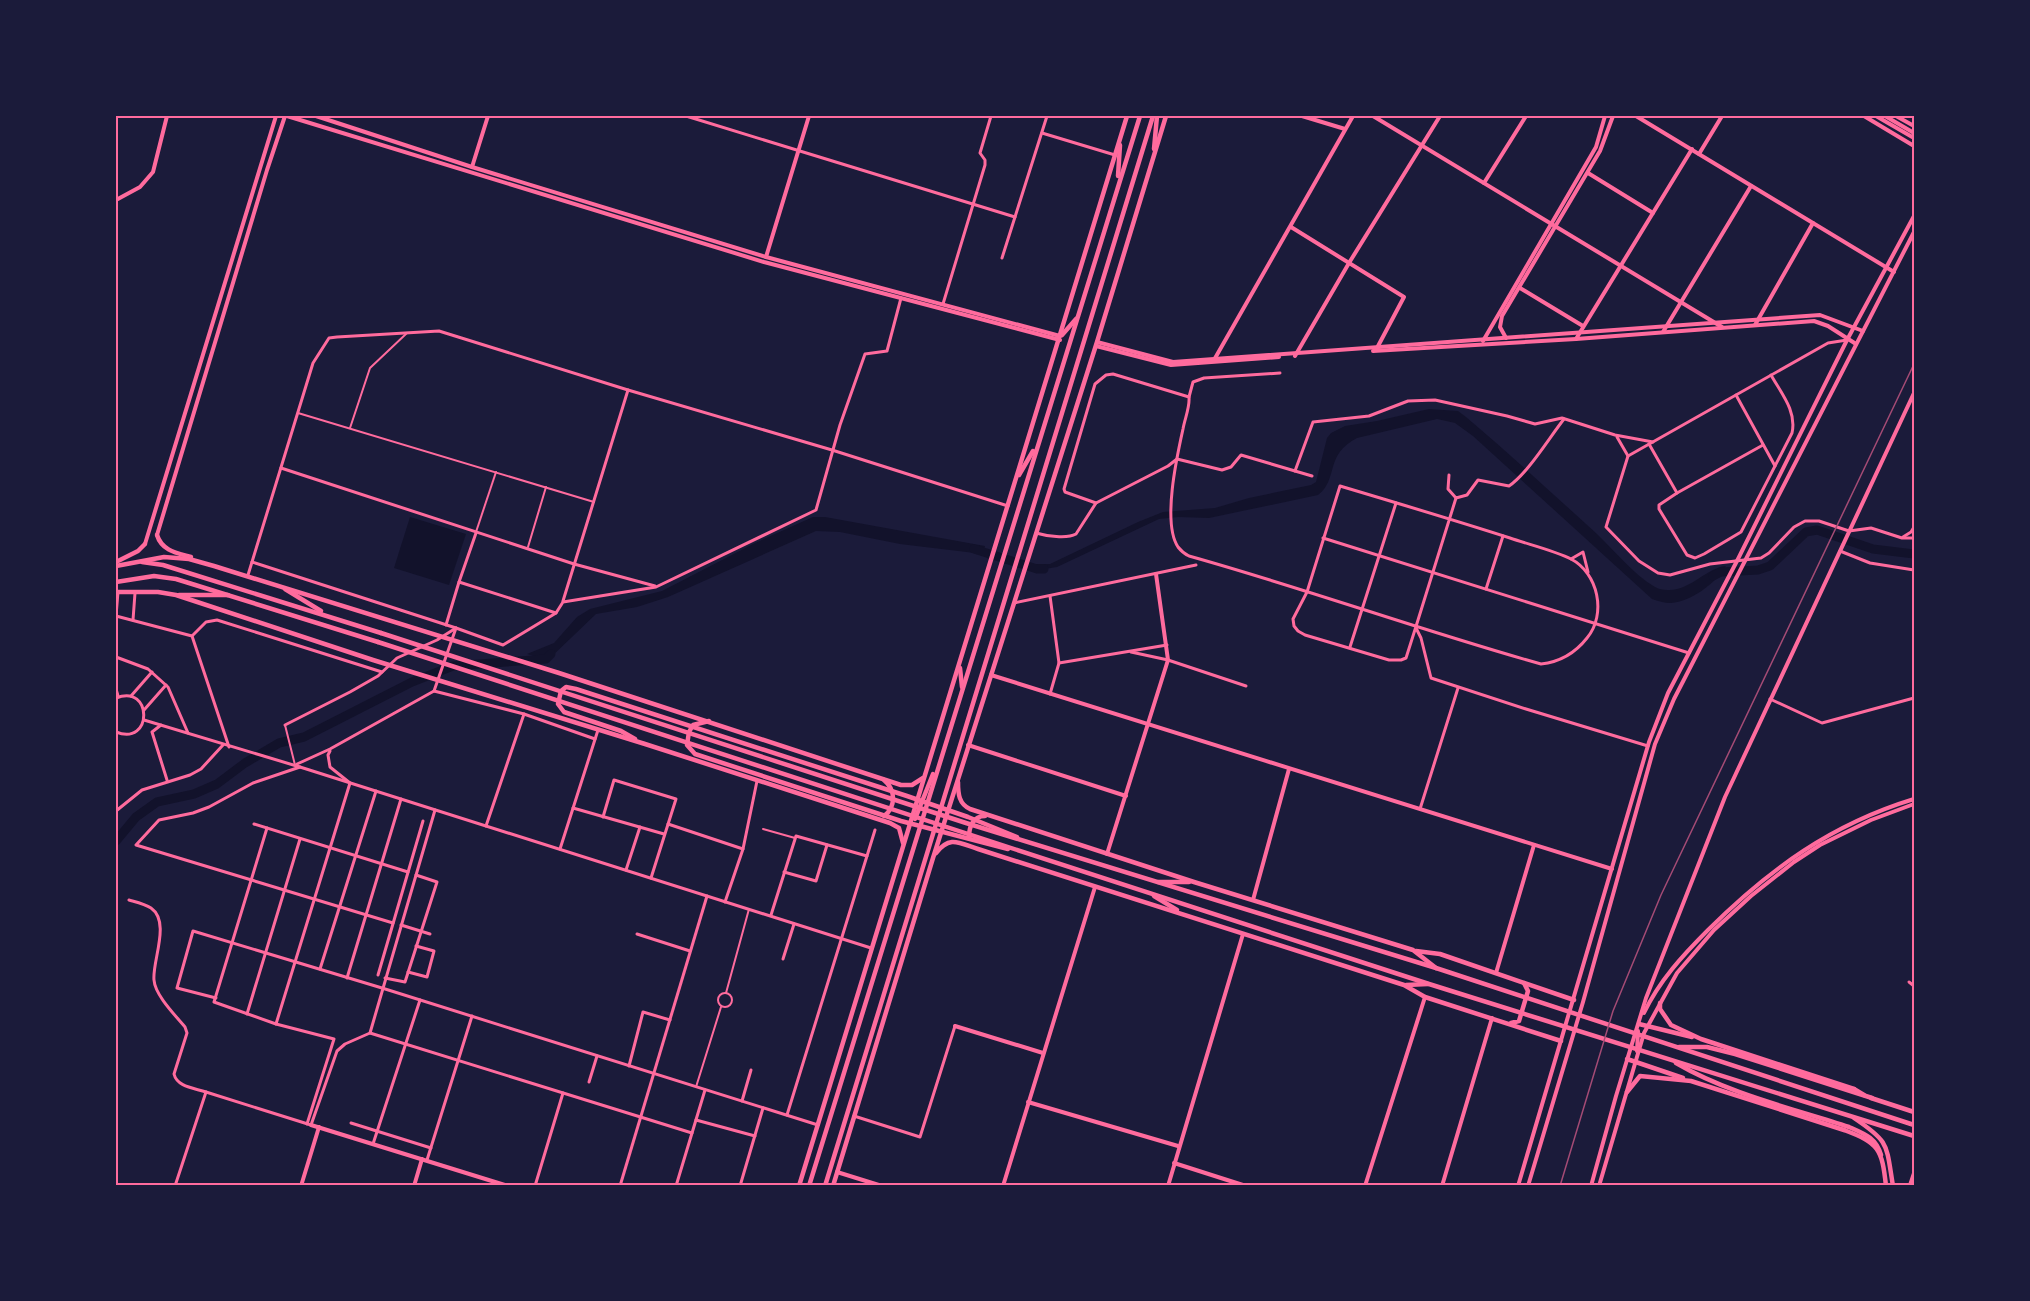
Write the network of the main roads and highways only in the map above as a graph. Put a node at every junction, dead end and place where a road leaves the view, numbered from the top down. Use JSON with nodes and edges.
{"nodes":[{"id":1,"x":167,"y":116,"type":"edge"},
{"id":2,"x":276,"y":116,"type":"edge"},
{"id":3,"x":286,"y":116,"type":"edge"},
{"id":4,"x":316,"y":116,"type":"edge"},
{"id":5,"x":488,"y":116,"type":"edge"},
{"id":6,"x":809,"y":116,"type":"edge"},
{"id":7,"x":1127,"y":116,"type":"edge"},
{"id":8,"x":1140,"y":116,"type":"edge"},
{"id":9,"x":1155,"y":116,"type":"edge"},
{"id":10,"x":1166,"y":116,"type":"edge"},
{"id":11,"x":1302,"y":116,"type":"edge"},
{"id":12,"x":1353,"y":116,"type":"edge"},
{"id":13,"x":1373,"y":116,"type":"edge"},
{"id":14,"x":1440,"y":116,"type":"edge"},
{"id":15,"x":1526,"y":116,"type":"edge"},
{"id":16,"x":1605,"y":116,"type":"edge"},
{"id":17,"x":1613,"y":116,"type":"edge"},
{"id":18,"x":1636,"y":116,"type":"edge"},
{"id":19,"x":1722,"y":116,"type":"edge"},
{"id":20,"x":1864,"y":116,"type":"edge"},
{"id":21,"x":1876,"y":116,"type":"edge"},
{"id":22,"x":1885,"y":116,"type":"edge"},
{"id":23,"x":1896,"y":116,"type":"edge"},
{"id":24,"x":1914,"y":126,"type":"edge"},
{"id":25,"x":1345,"y":129,"type":"junction"},
{"id":26,"x":1914,"y":133,"type":"edge"},
{"id":27,"x":1121,"y":137,"type":"junction"},
{"id":28,"x":1914,"y":138,"type":"edge"},
{"id":29,"x":1423,"y":146,"type":"junction"},
{"id":30,"x":1914,"y":146,"type":"edge"},
{"id":31,"x":1692,"y":149,"type":"junction"},
{"id":32,"x":1699,"y":154,"type":"junction"},
{"id":33,"x":1153,"y":161,"type":"junction"},
{"id":34,"x":472,"y":167,"type":"junction"},
{"id":35,"x":1588,"y":173,"type":"junction"},
{"id":36,"x":1484,"y":183,"type":"junction"},
{"id":37,"x":1118,"y":185,"type":"junction"},
{"id":38,"x":1752,"y":186,"type":"junction"},
{"id":39,"x":116,"y":200,"type":"edge"},
{"id":40,"x":1653,"y":213,"type":"junction"},
{"id":41,"x":1914,"y":216,"type":"edge"},
{"id":42,"x":1813,"y":223,"type":"junction"},
{"id":43,"x":1552,"y":224,"type":"junction"},
{"id":44,"x":1292,"y":226,"type":"junction"},
{"id":45,"x":1557,"y":227,"type":"junction"},
{"id":46,"x":1914,"y":232,"type":"edge"},
{"id":47,"x":766,"y":257,"type":"junction"},
{"id":48,"x":1349,"y":263,"type":"junction"},
{"id":49,"x":1620,"y":266,"type":"junction"},
{"id":50,"x":1887,"y":268,"type":"junction"},
{"id":51,"x":1894,"y":272,"type":"junction"},
{"id":52,"x":1520,"y":288,"type":"junction"},
{"id":53,"x":1682,"y":303,"type":"junction"},
{"id":54,"x":1078,"y":317,"type":"junction"},
{"id":55,"x":1716,"y":323,"type":"junction"},
{"id":56,"x":1756,"y":323,"type":"junction"},
{"id":57,"x":1583,"y":326,"type":"junction"},
{"id":58,"x":1722,"y":327,"type":"junction"},
{"id":59,"x":1854,"y":327,"type":"junction"},
{"id":60,"x":1666,"y":328,"type":"junction"},
{"id":61,"x":1863,"y":331,"type":"junction"},
{"id":62,"x":1662,"y":333,"type":"junction"},
{"id":63,"x":1579,"y":334,"type":"junction"},
{"id":64,"x":1060,"y":338,"type":"junction"},
{"id":65,"x":1506,"y":339,"type":"junction"},
{"id":66,"x":1576,"y":339,"type":"junction"},
{"id":67,"x":1847,"y":340,"type":"junction"},
{"id":68,"x":1482,"y":343,"type":"junction"},
{"id":69,"x":1097,"y":344,"type":"junction"},
{"id":70,"x":1856,"y":344,"type":"junction"},
{"id":71,"x":1376,"y":350,"type":"junction"},
{"id":72,"x":1295,"y":355,"type":"junction"},
{"id":73,"x":1213,"y":361,"type":"junction"},
{"id":74,"x":1914,"y":393,"type":"edge"},
{"id":75,"x":1038,"y":444,"type":"junction"},
{"id":76,"x":1015,"y":482,"type":"junction"},
{"id":77,"x":157,"y":535,"type":"joint"},
{"id":78,"x":145,"y":544,"type":"joint"},
{"id":79,"x":137,"y":561,"type":"junction"},
{"id":80,"x":116,"y":564,"type":"edge"},
{"id":81,"x":240,"y":572,"type":"junction"},
{"id":82,"x":1156,"y":574,"type":"road end"},
{"id":83,"x":116,"y":582,"type":"edge"},
{"id":84,"x":278,"y":585,"type":"junction"},
{"id":85,"x":117,"y":592,"type":"edge"},
{"id":86,"x":176,"y":595,"type":"junction"},
{"id":87,"x":232,"y":596,"type":"junction"},
{"id":88,"x":340,"y":619,"type":"junction"},
{"id":89,"x":960,"y":666,"type":"junction"},
{"id":90,"x":991,"y":675,"type":"junction"},
{"id":91,"x":962,"y":689,"type":"junction"},
{"id":92,"x":710,"y":721,"type":"junction"},
{"id":93,"x":1148,"y":724,"type":"junction"},
{"id":94,"x":645,"y":744,"type":"junction"},
{"id":95,"x":968,"y":745,"type":"junction"},
{"id":96,"x":944,"y":749,"type":"junction"},
{"id":97,"x":1289,"y":769,"type":"junction"},
{"id":98,"x":882,"y":778,"type":"junction"},
{"id":99,"x":923,"y":778,"type":"junction"},
{"id":100,"x":958,"y":781,"type":"junction"},
{"id":101,"x":1126,"y":796,"type":"junction"},
{"id":102,"x":1914,"y":799,"type":"edge"},
{"id":103,"x":1914,"y":804,"type":"edge"},
{"id":104,"x":988,"y":815,"type":"junction"},
{"id":105,"x":872,"y":818,"type":"junction"},
{"id":106,"x":906,"y":840,"type":"junction"},
{"id":107,"x":1025,"y":840,"type":"junction"},
{"id":108,"x":1534,"y":845,"type":"junction"},
{"id":109,"x":903,"y":849,"type":"junction"},
{"id":110,"x":978,"y":849,"type":"junction"},
{"id":111,"x":1023,"y":853,"type":"junction"},
{"id":112,"x":1107,"y":854,"type":"junction"},
{"id":113,"x":933,"y":858,"type":"junction"},
{"id":114,"x":1612,"y":869,"type":"junction"},
{"id":115,"x":1155,"y":882,"type":"junction"},
{"id":116,"x":1194,"y":882,"type":"junction"},
{"id":117,"x":1095,"y":887,"type":"junction"},
{"id":118,"x":1151,"y":894,"type":"junction"},
{"id":119,"x":1253,"y":900,"type":"junction"},
{"id":120,"x":1184,"y":914,"type":"junction"},
{"id":121,"x":1244,"y":933,"type":"junction"},
{"id":122,"x":1413,"y":950,"type":"junction"},
{"id":123,"x":1436,"y":968,"type":"junction"},
{"id":124,"x":1496,"y":973,"type":"junction"},
{"id":125,"x":1522,"y":982,"type":"junction"},
{"id":126,"x":1430,"y":984,"type":"junction"},
{"id":127,"x":1404,"y":985,"type":"junction"},
{"id":128,"x":1425,"y":997,"type":"junction"},
{"id":129,"x":1574,"y":1000,"type":"junction"},
{"id":130,"x":1583,"y":1002,"type":"junction"},
{"id":131,"x":1660,"y":1003,"type":"junction"},
{"id":132,"x":1492,"y":1017,"type":"junction"},
{"id":133,"x":1509,"y":1023,"type":"junction"},
{"id":134,"x":1639,"y":1024,"type":"junction"},
{"id":135,"x":955,"y":1026,"type":"road end"},
{"id":136,"x":1647,"y":1026,"type":"junction"},
{"id":137,"x":1701,"y":1039,"type":"junction"},
{"id":138,"x":1562,"y":1041,"type":"junction"},
{"id":139,"x":1570,"y":1043,"type":"junction"},
{"id":140,"x":1673,"y":1046,"type":"junction"},
{"id":141,"x":1044,"y":1053,"type":"junction"},
{"id":142,"x":1669,"y":1058,"type":"junction"},
{"id":143,"x":1627,"y":1059,"type":"junction"},
{"id":144,"x":1636,"y":1062,"type":"junction"},
{"id":145,"x":1691,"y":1081,"type":"junction"},
{"id":146,"x":1854,"y":1091,"type":"junction"},
{"id":147,"x":1628,"y":1092,"type":"junction"},
{"id":148,"x":1028,"y":1102,"type":"junction"},
{"id":149,"x":1914,"y":1112,"type":"edge"},
{"id":150,"x":1849,"y":1115,"type":"junction"},
{"id":151,"x":309,"y":1124,"type":"road end"},
{"id":152,"x":1914,"y":1125,"type":"edge"},
{"id":153,"x":320,"y":1127,"type":"junction"},
{"id":154,"x":1914,"y":1136,"type":"edge"},
{"id":155,"x":1178,"y":1146,"type":"junction"},
{"id":156,"x":1881,"y":1155,"type":"junction"},
{"id":157,"x":424,"y":1160,"type":"junction"},
{"id":158,"x":1174,"y":1163,"type":"junction"},
{"id":159,"x":837,"y":1172,"type":"junction"},
{"id":160,"x":1914,"y":1174,"type":"edge"},
{"id":161,"x":302,"y":1185,"type":"edge"},
{"id":162,"x":414,"y":1185,"type":"edge"},
{"id":163,"x":508,"y":1185,"type":"edge"},
{"id":164,"x":799,"y":1185,"type":"edge"},
{"id":165,"x":809,"y":1185,"type":"edge"},
{"id":166,"x":825,"y":1185,"type":"edge"},
{"id":167,"x":833,"y":1185,"type":"edge"},
{"id":168,"x":882,"y":1185,"type":"edge"},
{"id":169,"x":1003,"y":1185,"type":"edge"},
{"id":170,"x":1168,"y":1185,"type":"edge"},
{"id":171,"x":1246,"y":1185,"type":"edge"},
{"id":172,"x":1365,"y":1185,"type":"edge"},
{"id":173,"x":1442,"y":1185,"type":"edge"},
{"id":174,"x":1518,"y":1185,"type":"edge"},
{"id":175,"x":1528,"y":1185,"type":"edge"},
{"id":176,"x":1591,"y":1185,"type":"edge"},
{"id":177,"x":1599,"y":1185,"type":"edge"},
{"id":178,"x":1886,"y":1185,"type":"edge"},
{"id":179,"x":1893,"y":1185,"type":"edge"},
{"id":180,"x":1910,"y":1185,"type":"edge"}],
"edges":[{"from":1,"to":39,"type":"main road"},
{"from":2,"to":78,"type":"main road"},
{"from":3,"to":64,"type":"main road"},
{"from":3,"to":77,"type":"main road"},
{"from":4,"to":34,"type":"main road"},
{"from":5,"to":34,"type":"main road"},
{"from":6,"to":47,"type":"main road"},
{"from":7,"to":27,"type":"main road"},
{"from":8,"to":37,"type":"main road"},
{"from":9,"to":33,"type":"main road"},
{"from":9,"to":166,"type":"main road"},
{"from":10,"to":33,"type":"main road"},
{"from":11,"to":25,"type":"main road"},
{"from":12,"to":25,"type":"main road"},
{"from":13,"to":29,"type":"main road"},
{"from":14,"to":29,"type":"main road"},
{"from":15,"to":36,"type":"main road"},
{"from":16,"to":43,"type":"main road"},
{"from":17,"to":35,"type":"main road"},
{"from":18,"to":31,"type":"main road"},
{"from":19,"to":32,"type":"main road"},
{"from":20,"to":30,"type":"main road"},
{"from":21,"to":28,"type":"main road"},
{"from":22,"to":26,"type":"main road"},
{"from":23,"to":24,"type":"main road"},
{"from":25,"to":44,"type":"main road"},
{"from":27,"to":37,"type":"main road"},
{"from":27,"to":64,"type":"main road"},
{"from":29,"to":36,"type":"main road"},
{"from":29,"to":48,"type":"main road"},
{"from":31,"to":32,"type":"main road"},
{"from":31,"to":40,"type":"main road"},
{"from":32,"to":38,"type":"main road"},
{"from":33,"to":69,"type":"main road"},
{"from":34,"to":47,"type":"main road"},
{"from":35,"to":40,"type":"main road"},
{"from":35,"to":45,"type":"main road"},
{"from":36,"to":43,"type":"main road"},
{"from":37,"to":54,"type":"main road"},
{"from":38,"to":42,"type":"main road"},
{"from":38,"to":53,"type":"main road"},
{"from":40,"to":49,"type":"main road"},
{"from":41,"to":50,"type":"main road"},
{"from":42,"to":50,"type":"main road"},
{"from":42,"to":56,"type":"main road"},
{"from":43,"to":45,"type":"main road"},
{"from":43,"to":68,"type":"main road"},
{"from":44,"to":48,"type":"main road"},
{"from":44,"to":73,"type":"main road"},
{"from":45,"to":49,"type":"main road"},
{"from":45,"to":52,"type":"main road"},
{"from":46,"to":51,"type":"main road"},
{"from":47,"to":64,"type":"main road"},
{"from":48,"to":71,"type":"main road"},
{"from":48,"to":72,"type":"main road"},
{"from":49,"to":53,"type":"main road"},
{"from":49,"to":57,"type":"main road"},
{"from":50,"to":51,"type":"main road"},
{"from":50,"to":59,"type":"main road"},
{"from":51,"to":61,"type":"main road"},
{"from":52,"to":57,"type":"main road"},
{"from":52,"to":65,"type":"main road"},
{"from":53,"to":55,"type":"main road"},
{"from":53,"to":60,"type":"main road"},
{"from":54,"to":64,"type":"main road"},
{"from":54,"to":75,"type":"main road"},
{"from":55,"to":56,"type":"main road"},
{"from":55,"to":58,"type":"main road"},
{"from":55,"to":60,"type":"main road"},
{"from":56,"to":58,"type":"main road"},
{"from":56,"to":59,"type":"main road"},
{"from":56,"to":67,"type":"main road"},
{"from":57,"to":63,"type":"main road"},
{"from":58,"to":62,"type":"main road"},
{"from":59,"to":61,"type":"main road"},
{"from":59,"to":67,"type":"main road"},
{"from":60,"to":62,"type":"main road"},
{"from":60,"to":63,"type":"main road"},
{"from":61,"to":70,"type":"main road"},
{"from":62,"to":66,"type":"main road"},
{"from":63,"to":65,"type":"main road"},
{"from":63,"to":66,"type":"main road"},
{"from":64,"to":76,"type":"main road"},
{"from":65,"to":68,"type":"main road"},
{"from":66,"to":68,"type":"main road"},
{"from":67,"to":70,"type":"main road"},
{"from":67,"to":114,"type":"main road"},
{"from":68,"to":71,"type":"main road"},
{"from":69,"to":73,"type":"main road"},
{"from":69,"to":90,"type":"main road"},
{"from":70,"to":130,"type":"main road"},
{"from":71,"to":72,"type":"main road"},
{"from":72,"to":73,"type":"main road"},
{"from":74,"to":134,"type":"main road"},
{"from":75,"to":76,"type":"main road"},
{"from":75,"to":91,"type":"main road"},
{"from":76,"to":89,"type":"main road"},
{"from":77,"to":81,"type":"main road"},
{"from":78,"to":80,"type":"main road"},
{"from":79,"to":80,"type":"main road"},
{"from":79,"to":81,"type":"main road"},
{"from":79,"to":88,"type":"main road"},
{"from":81,"to":84,"type":"main road"},
{"from":82,"to":93,"type":"main road"},
{"from":83,"to":87,"type":"main road"},
{"from":84,"to":88,"type":"main road"},
{"from":84,"to":92,"type":"main road"},
{"from":85,"to":86,"type":"main road"},
{"from":86,"to":87,"type":"main road"},
{"from":86,"to":94,"type":"main road"},
{"from":87,"to":111,"type":"main road"},
{"from":88,"to":107,"type":"main road"},
{"from":89,"to":91,"type":"main road"},
{"from":89,"to":99,"type":"main road"},
{"from":90,"to":93,"type":"main road"},
{"from":90,"to":95,"type":"main road"},
{"from":91,"to":96,"type":"main road"},
{"from":92,"to":98,"type":"main road"},
{"from":92,"to":111,"type":"main road"},
{"from":93,"to":97,"type":"main road"},
{"from":93,"to":101,"type":"main road"},
{"from":94,"to":105,"type":"main road"},
{"from":94,"to":107,"type":"main road"},
{"from":95,"to":100,"type":"main road"},
{"from":95,"to":101,"type":"main road"},
{"from":96,"to":106,"type":"main road"},
{"from":96,"to":165,"type":"main road"},
{"from":97,"to":108,"type":"main road"},
{"from":97,"to":119,"type":"main road"},
{"from":98,"to":99,"type":"main road"},
{"from":98,"to":105,"type":"main road"},
{"from":99,"to":106,"type":"main road"},
{"from":100,"to":104,"type":"main road"},
{"from":100,"to":113,"type":"main road"},
{"from":101,"to":112,"type":"main road"},
{"from":102,"to":134,"type":"main road"},
{"from":103,"to":131,"type":"main road"},
{"from":104,"to":110,"type":"main road"},
{"from":104,"to":112,"type":"main road"},
{"from":105,"to":109,"type":"main road"},
{"from":106,"to":109,"type":"main road"},
{"from":107,"to":115,"type":"main road"},
{"from":108,"to":114,"type":"main road"},
{"from":108,"to":124,"type":"main road"},
{"from":109,"to":164,"type":"main road"},
{"from":110,"to":113,"type":"main road"},
{"from":110,"to":117,"type":"main road"},
{"from":111,"to":118,"type":"main road"},
{"from":112,"to":116,"type":"main road"},
{"from":113,"to":159,"type":"main road"},
{"from":114,"to":129,"type":"main road"},
{"from":115,"to":116,"type":"main road"},
{"from":115,"to":123,"type":"main road"},
{"from":116,"to":119,"type":"main road"},
{"from":117,"to":120,"type":"main road"},
{"from":117,"to":141,"type":"main road"},
{"from":118,"to":120,"type":"main road"},
{"from":118,"to":126,"type":"main road"},
{"from":119,"to":122,"type":"main road"},
{"from":120,"to":121,"type":"main road"},
{"from":121,"to":127,"type":"main road"},
{"from":121,"to":155,"type":"main road"},
{"from":122,"to":123,"type":"main road"},
{"from":122,"to":124,"type":"main road"},
{"from":123,"to":140,"type":"main road"},
{"from":124,"to":125,"type":"main road"},
{"from":125,"to":129,"type":"main road"},
{"from":125,"to":133,"type":"main road"},
{"from":126,"to":127,"type":"main road"},
{"from":126,"to":142,"type":"main road"},
{"from":127,"to":128,"type":"main road"},
{"from":128,"to":132,"type":"main road"},
{"from":128,"to":172,"type":"main road"},
{"from":129,"to":130,"type":"main road"},
{"from":129,"to":138,"type":"main road"},
{"from":130,"to":139,"type":"main road"},
{"from":131,"to":136,"type":"main road"},
{"from":131,"to":137,"type":"main road"},
{"from":132,"to":133,"type":"main road"},
{"from":132,"to":173,"type":"main road"},
{"from":133,"to":138,"type":"main road"},
{"from":134,"to":136,"type":"main road"},
{"from":134,"to":143,"type":"main road"},
{"from":134,"to":144,"type":"main road"},
{"from":135,"to":141,"type":"main road"},
{"from":136,"to":137,"type":"main road"},
{"from":136,"to":144,"type":"main road"},
{"from":137,"to":146,"type":"main road"},
{"from":138,"to":139,"type":"main road"},
{"from":138,"to":174,"type":"main road"},
{"from":139,"to":175,"type":"main road"},
{"from":140,"to":146,"type":"main road"},
{"from":140,"to":152,"type":"main road"},
{"from":141,"to":148,"type":"main road"},
{"from":142,"to":150,"type":"main road"},
{"from":142,"to":156,"type":"main road"},
{"from":143,"to":144,"type":"main road"},
{"from":143,"to":176,"type":"main road"},
{"from":144,"to":145,"type":"main road"},
{"from":144,"to":147,"type":"main road"},
{"from":145,"to":147,"type":"main road"},
{"from":145,"to":156,"type":"main road"},
{"from":146,"to":149,"type":"main road"},
{"from":147,"to":177,"type":"main road"},
{"from":148,"to":155,"type":"main road"},
{"from":148,"to":169,"type":"main road"},
{"from":150,"to":154,"type":"main road"},
{"from":150,"to":179,"type":"main road"},
{"from":151,"to":153,"type":"main road"},
{"from":153,"to":157,"type":"main road"},
{"from":153,"to":161,"type":"main road"},
{"from":155,"to":158,"type":"main road"},
{"from":156,"to":178,"type":"main road"},
{"from":157,"to":162,"type":"main road"},
{"from":157,"to":163,"type":"main road"},
{"from":158,"to":170,"type":"main road"},
{"from":158,"to":171,"type":"main road"},
{"from":159,"to":167,"type":"main road"},
{"from":159,"to":168,"type":"main road"},
{"from":160,"to":180,"type":"main road"}]}
